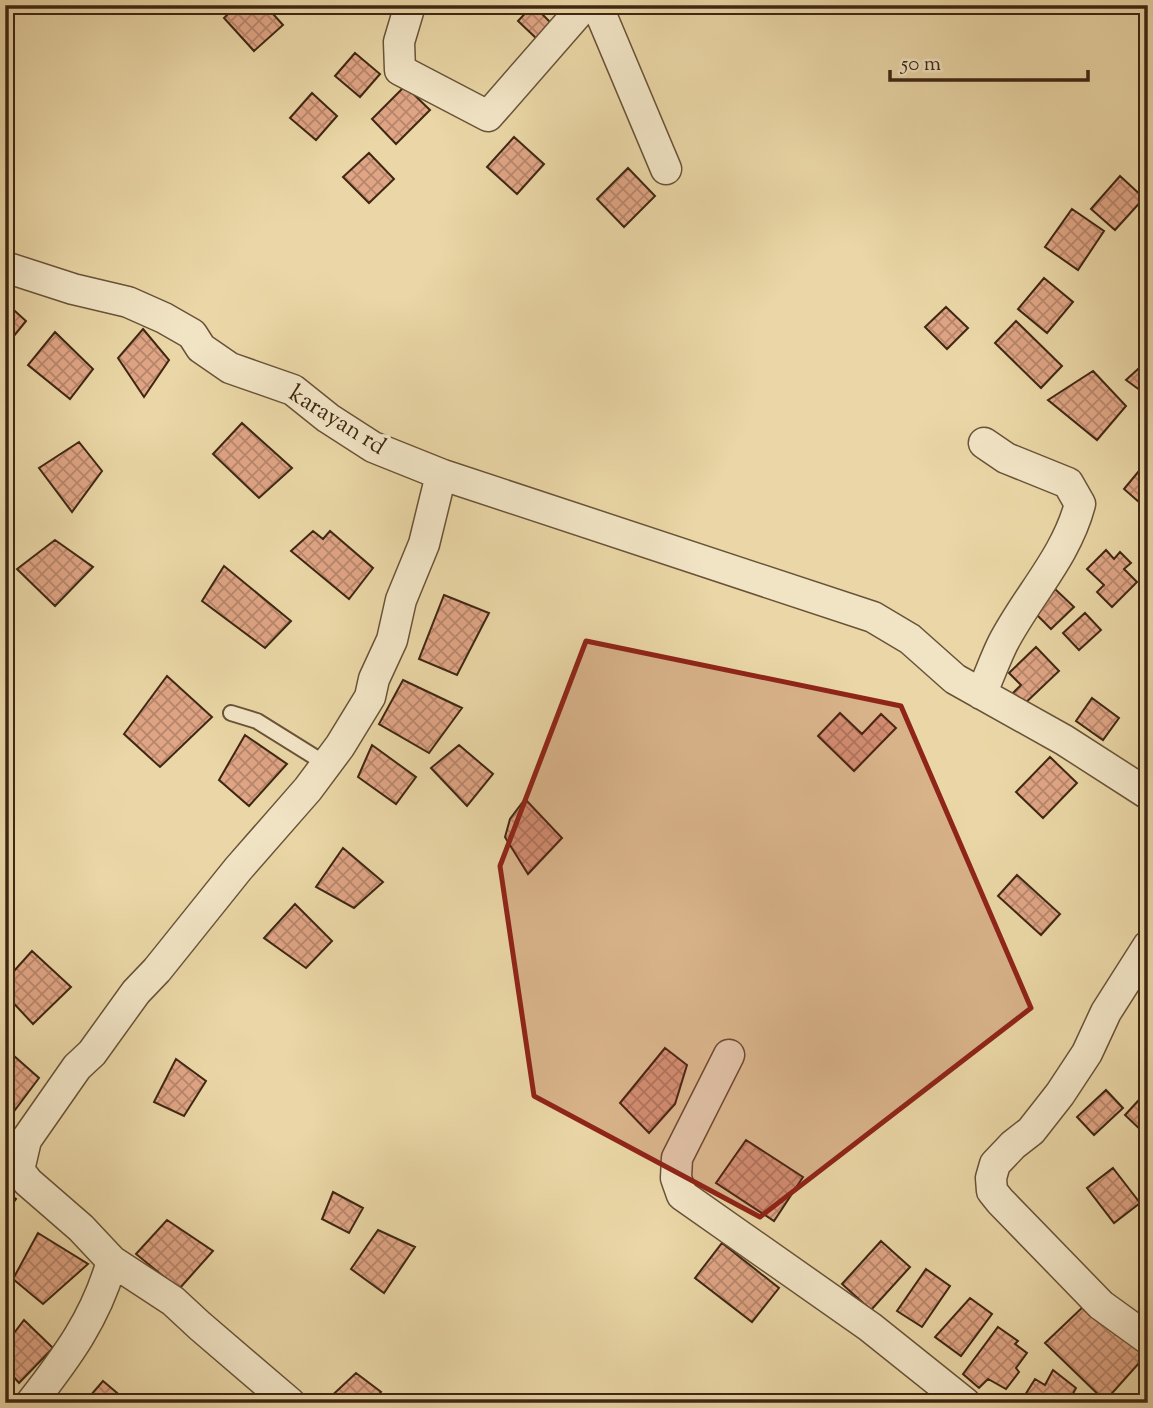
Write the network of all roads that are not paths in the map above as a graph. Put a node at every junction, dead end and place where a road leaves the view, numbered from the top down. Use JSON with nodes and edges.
{"nodes":[{"id":1,"x":410,"y":5,"type":"edge"},
{"id":2,"x":585,"y":5,"type":"edge"},
{"id":3,"x":597,"y":5,"type":"edge"},
{"id":4,"x":666,"y":169,"type":"dead end"},
{"id":5,"x":5,"y":267,"type":"edge"},
{"id":6,"x":984,"y":443,"type":"dead end"},
{"id":7,"x":440,"y":481,"type":"junction"},
{"id":8,"x":981,"y":694,"type":"junction"},
{"id":9,"x":231,"y":713,"type":"dead end"},
{"id":10,"x":326,"y":764,"type":"junction"},
{"id":11,"x":1148,"y":794,"type":"edge"},
{"id":12,"x":1148,"y":946,"type":"edge"},
{"id":13,"x":729,"y":1055,"type":"dead end"},
{"id":14,"x":12,"y":1162,"type":"edge"},
{"id":15,"x":111,"y":1261,"type":"junction"},
{"id":16,"x":1148,"y":1339,"type":"edge"},
{"id":17,"x":31,"y":1403,"type":"edge"},
{"id":18,"x":290,"y":1403,"type":"edge"},
{"id":19,"x":965,"y":1403,"type":"edge"}],
"edges":[{"from":1,"to":2,"type":"street"},
{"from":3,"to":4,"type":"street"},
{"from":5,"to":7,"type":"street","name":"karayan rd"},
{"from":6,"to":8,"type":"street"},
{"from":7,"to":8,"type":"street","name":"karayan rd"},
{"from":7,"to":10,"type":"street"},
{"from":8,"to":11,"type":"street","name":"karayan rd"},
{"from":9,"to":10,"type":"lane"},
{"from":10,"to":14,"type":"street"},
{"from":12,"to":16,"type":"street"},
{"from":13,"to":19,"type":"street"},
{"from":14,"to":15,"type":"street"},
{"from":15,"to":17,"type":"street"},
{"from":15,"to":18,"type":"street"}]}
